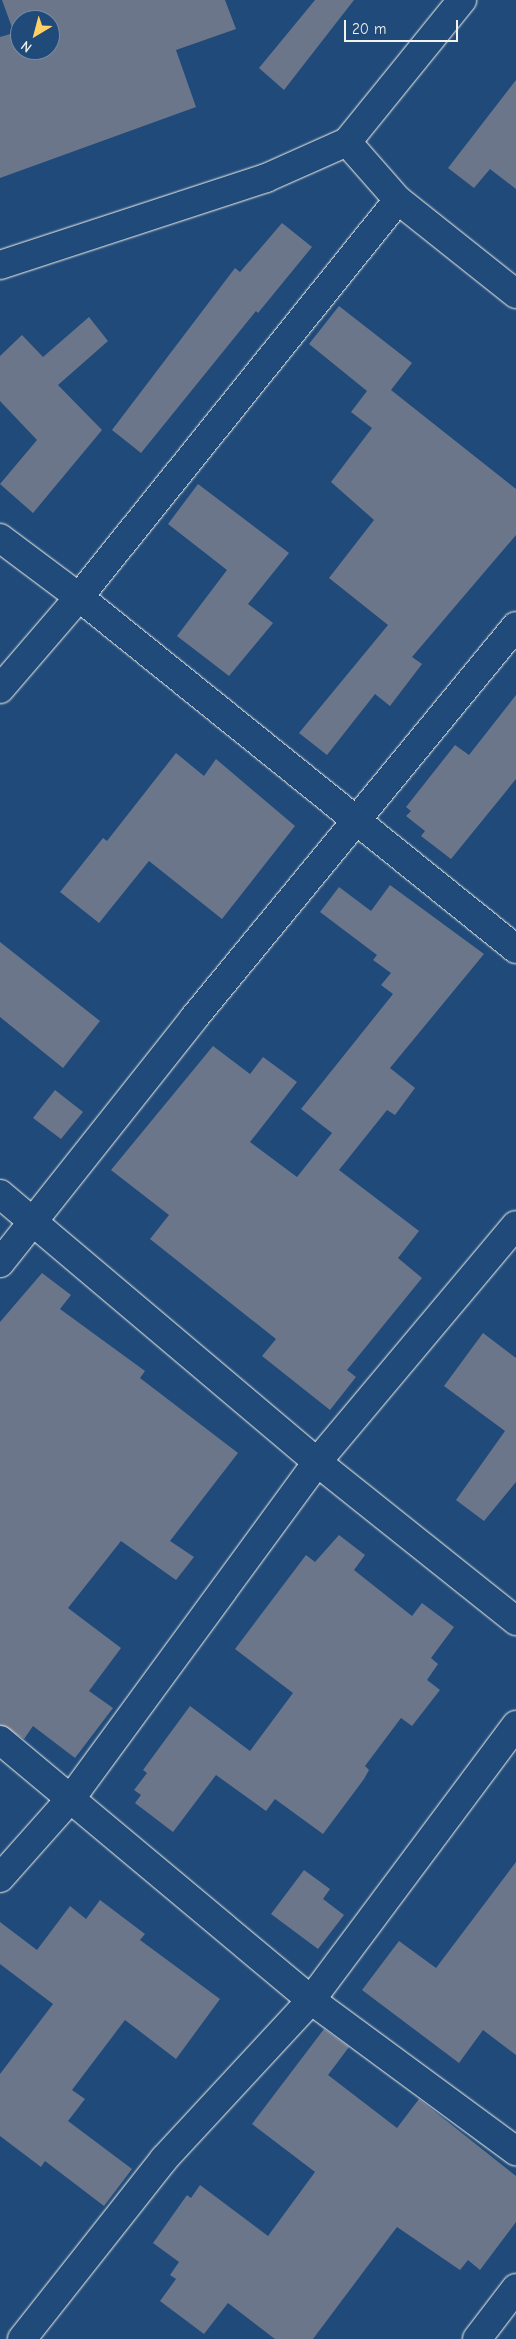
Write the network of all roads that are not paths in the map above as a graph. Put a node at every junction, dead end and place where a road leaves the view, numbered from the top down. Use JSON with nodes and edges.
{"nodes":[{"id":1,"x":462,"y":0,"type":"edge"},
{"id":2,"x":347,"y":142,"type":"junction"},
{"id":3,"x":398,"y":200,"type":"junction"},
{"id":4,"x":0,"y":265,"type":"edge"},
{"id":5,"x":516,"y":294,"type":"edge"},
{"id":6,"x":0,"y":538,"type":"edge"},
{"id":7,"x":79,"y":597,"type":"junction"},
{"id":8,"x":516,"y":626,"type":"edge"},
{"id":9,"x":0,"y":689,"type":"edge"},
{"id":10,"x":358,"y":820,"type":"junction"},
{"id":11,"x":516,"y":949,"type":"edge"},
{"id":12,"x":0,"y":1194,"type":"edge"},
{"id":13,"x":35,"y":1220,"type":"junction"},
{"id":14,"x":516,"y":1225,"type":"edge"},
{"id":15,"x":0,"y":1263,"type":"edge"},
{"id":16,"x":316,"y":1462,"type":"junction"},
{"id":17,"x":516,"y":1621,"type":"edge"},
{"id":18,"x":516,"y":1725,"type":"edge"},
{"id":19,"x":0,"y":1740,"type":"edge"},
{"id":20,"x":72,"y":1797,"type":"junction"},
{"id":21,"x":0,"y":1878,"type":"edge"},
{"id":22,"x":311,"y":2000,"type":"junction"},
{"id":23,"x":516,"y":2152,"type":"edge"},
{"id":24,"x":516,"y":2288,"type":"edge"},
{"id":25,"x":0,"y":2332,"type":"edge"},
{"id":26,"x":8,"y":2339,"type":"edge"},
{"id":27,"x":22,"y":2339,"type":"edge"},
{"id":28,"x":477,"y":2339,"type":"edge"}],
"edges":[{"from":1,"to":2,"type":"street"},
{"from":2,"to":3,"type":"street"},
{"from":2,"to":4,"type":"street"},
{"from":3,"to":5,"type":"street"},
{"from":3,"to":7,"type":"street"},
{"from":6,"to":7,"type":"street"},
{"from":7,"to":9,"type":"street"},
{"from":7,"to":10,"type":"street"},
{"from":8,"to":10,"type":"street"},
{"from":10,"to":11,"type":"street"},
{"from":10,"to":13,"type":"street"},
{"from":12,"to":13,"type":"street"},
{"from":13,"to":15,"type":"street"},
{"from":13,"to":16,"type":"street"},
{"from":14,"to":16,"type":"street"},
{"from":16,"to":17,"type":"street"},
{"from":16,"to":20,"type":"street"},
{"from":18,"to":22,"type":"street"},
{"from":19,"to":20,"type":"street"},
{"from":20,"to":21,"type":"street"},
{"from":20,"to":22,"type":"street"},
{"from":22,"to":23,"type":"street"},
{"from":22,"to":27,"type":"street"},
{"from":24,"to":28,"type":"street"},
{"from":25,"to":26,"type":"street"}]}
